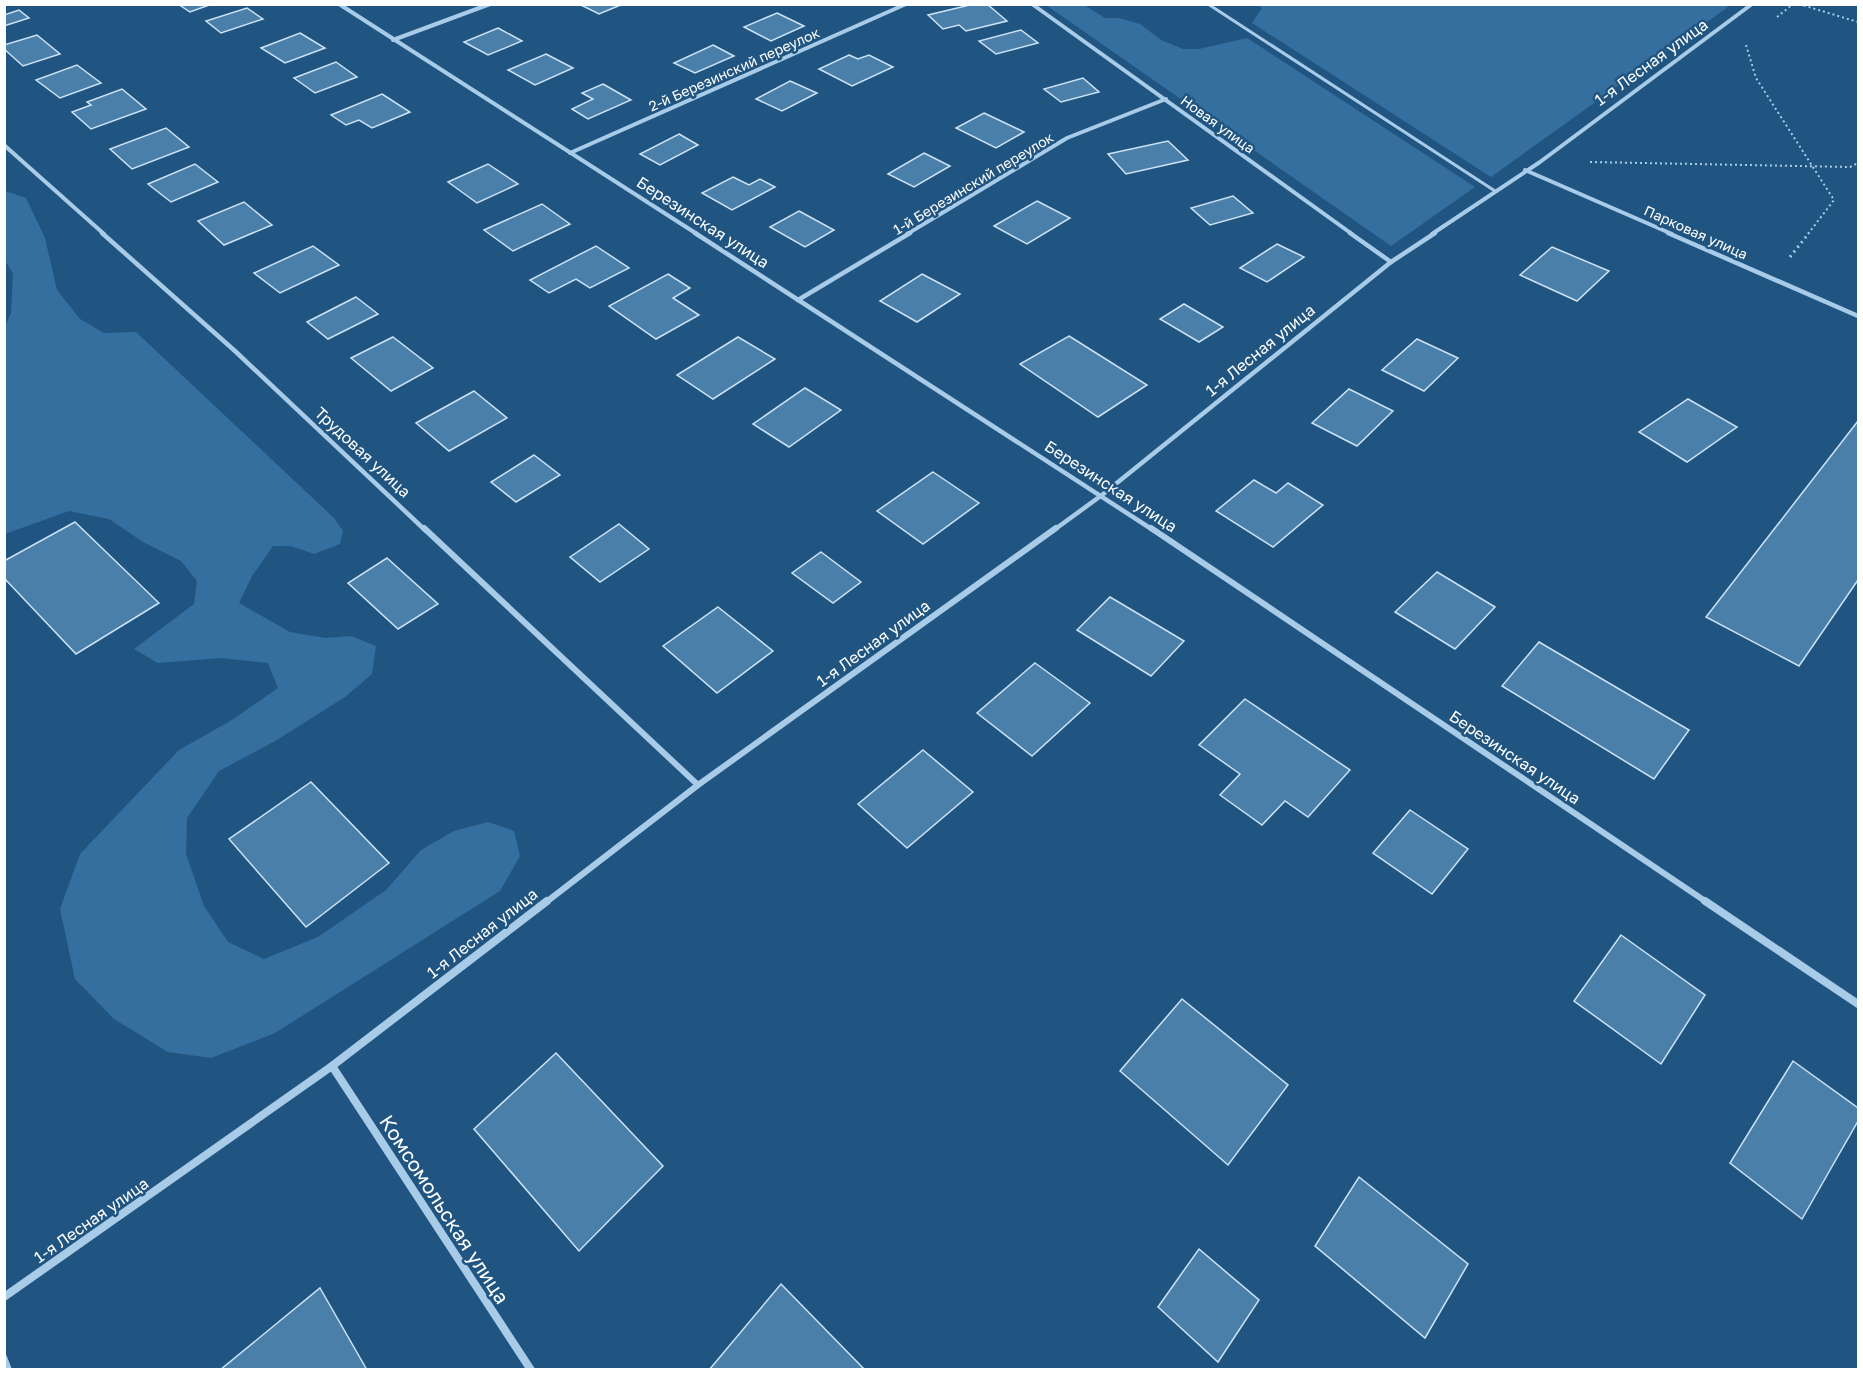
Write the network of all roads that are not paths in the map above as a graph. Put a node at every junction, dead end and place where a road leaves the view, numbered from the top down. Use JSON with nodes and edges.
{"nodes":[{"id":1,"x":339,"y":4,"type":"edge"},
{"id":2,"x":490,"y":4,"type":"edge"},
{"id":3,"x":906,"y":4,"type":"edge"},
{"id":4,"x":1032,"y":4,"type":"edge"},
{"id":5,"x":1208,"y":4,"type":"edge"},
{"id":6,"x":1752,"y":4,"type":"edge"},
{"id":7,"x":393,"y":40,"type":"junction"},
{"id":8,"x":1166,"y":99,"type":"junction"},
{"id":9,"x":4,"y":145,"type":"edge"},
{"id":10,"x":570,"y":153,"type":"junction"},
{"id":11,"x":1525,"y":170,"type":"junction"},
{"id":12,"x":1495,"y":191,"type":"junction"},
{"id":13,"x":1391,"y":262,"type":"junction"},
{"id":14,"x":798,"y":300,"type":"junction"},
{"id":15,"x":1858,"y":316,"type":"edge"},
{"id":16,"x":1102,"y":495,"type":"junction"},
{"id":17,"x":698,"y":785,"type":"junction"},
{"id":18,"x":1858,"y":1004,"type":"edge"},
{"id":19,"x":332,"y":1066,"type":"junction"},
{"id":20,"x":4,"y":1298,"type":"edge"},
{"id":21,"x":4,"y":1357,"type":"edge"},
{"id":22,"x":9,"y":1370,"type":"edge"},
{"id":23,"x":531,"y":1370,"type":"edge"}],
"edges":[{"from":1,"to":7,"type":"street","name":"Березинская улица"},
{"from":2,"to":7,"type":"street"},
{"from":3,"to":10,"type":"street","name":"2-й Березинский переулок"},
{"from":4,"to":8,"type":"street","name":"Новая улица"},
{"from":5,"to":12,"type":"lane"},
{"from":6,"to":11,"type":"street","name":"1-я Лесная улица"},
{"from":7,"to":10,"type":"street","name":"Березинская улица"},
{"from":8,"to":13,"type":"street","name":"Новая улица"},
{"from":8,"to":14,"type":"street","name":"1-й Березинский переулок"},
{"from":9,"to":17,"type":"street","name":"Трудовая улица"},
{"from":10,"to":14,"type":"street","name":"Березинская улица"},
{"from":11,"to":12,"type":"street","name":"1-я Лесная улица"},
{"from":11,"to":15,"type":"street","name":"Парковая улица"},
{"from":12,"to":13,"type":"street","name":"1-я Лесная улица"},
{"from":13,"to":16,"type":"street","name":"1-я Лесная улица"},
{"from":14,"to":16,"type":"street","name":"Березинская улица"},
{"from":16,"to":17,"type":"street","name":"1-я Лесная улица"},
{"from":16,"to":18,"type":"street","name":"Березинская улица"},
{"from":17,"to":19,"type":"street","name":"1-я Лесная улица"},
{"from":19,"to":20,"type":"street","name":"1-я Лесная улица"},
{"from":19,"to":23,"type":"street","name":"Комсомольская улица"},
{"from":21,"to":22,"type":"lane"}]}
